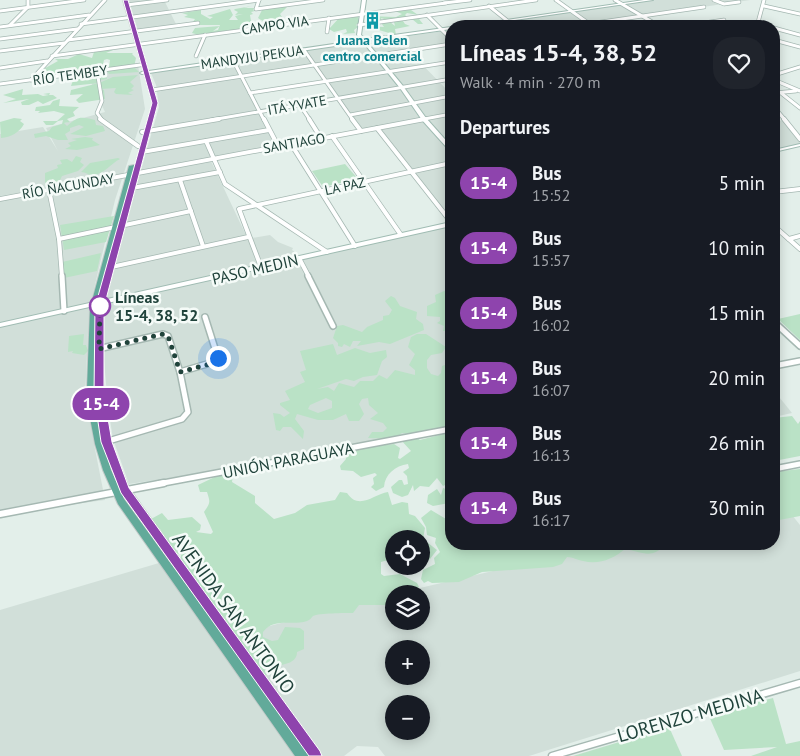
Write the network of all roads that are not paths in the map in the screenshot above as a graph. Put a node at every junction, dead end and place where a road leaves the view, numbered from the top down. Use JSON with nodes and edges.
{"nodes":[{"id":1,"x":28,"y":0,"type":"edge"},
{"id":2,"x":84,"y":0,"type":"edge"},
{"id":3,"x":105,"y":0,"type":"edge"},
{"id":4,"x":162,"y":0,"type":"edge"},
{"id":5,"x":167,"y":0,"type":"edge"},
{"id":6,"x":198,"y":0,"type":"edge"},
{"id":7,"x":259,"y":0,"type":"edge"},
{"id":8,"x":323,"y":0,"type":"edge"},
{"id":9,"x":364,"y":0,"type":"edge"},
{"id":10,"x":470,"y":0,"type":"edge"},
{"id":11,"x":498,"y":0,"type":"edge"},
{"id":12,"x":536,"y":0,"type":"edge"},
{"id":13,"x":556,"y":0,"type":"edge"},
{"id":14,"x":615,"y":0,"type":"edge"},
{"id":15,"x":650,"y":0,"type":"edge"},
{"id":16,"x":714,"y":0,"type":"edge"},
{"id":17,"x":764,"y":0,"type":"edge"},
{"id":18,"x":72,"y":1,"type":"edge"},
{"id":19,"x":124,"y":2,"type":"edge"},
{"id":20,"x":298,"y":2,"type":"edge"},
{"id":21,"x":446,"y":2,"type":"edge"},
{"id":22,"x":739,"y":2,"type":"dead end"},
{"id":23,"x":504,"y":4,"type":"junction"},
{"id":24,"x":623,"y":4,"type":"junction"},
{"id":25,"x":489,"y":6,"type":"junction"},
{"id":26,"x":764,"y":6,"type":"junction"},
{"id":27,"x":28,"y":7,"type":"junction"},
{"id":28,"x":704,"y":7,"type":"dead end"},
{"id":29,"x":201,"y":8,"type":"junction"},
{"id":30,"x":412,"y":8,"type":"junction"},
{"id":31,"x":0,"y":11,"type":"edge"},
{"id":32,"x":456,"y":11,"type":"junction"},
{"id":33,"x":572,"y":11,"type":"junction"},
{"id":34,"x":800,"y":14,"type":"edge"},
{"id":35,"x":89,"y":15,"type":"junction"},
{"id":36,"x":427,"y":15,"type":"junction"},
{"id":37,"x":361,"y":16,"type":"junction"},
{"id":38,"x":421,"y":16,"type":"junction"},
{"id":39,"x":642,"y":16,"type":"junction"},
{"id":40,"x":128,"y":18,"type":"junction"},
{"id":41,"x":329,"y":18,"type":"junction"},
{"id":42,"x":507,"y":20,"type":"joint"},
{"id":43,"x":584,"y":20,"type":"edge"},
{"id":44,"x":616,"y":20,"type":"edge"},
{"id":45,"x":649,"y":20,"type":"edge"},
{"id":46,"x":760,"y":20,"type":"edge"},
{"id":47,"x":198,"y":23,"type":"dead end"},
{"id":48,"x":81,"y":24,"type":"junction"},
{"id":49,"x":9,"y":25,"type":"junction"},
{"id":50,"x":359,"y":25,"type":"junction"},
{"id":51,"x":0,"y":26,"type":"edge"},
{"id":52,"x":77,"y":28,"type":"junction"},
{"id":53,"x":445,"y":29,"type":"edge"},
{"id":54,"x":442,"y":30,"type":"junction"},
{"id":55,"x":780,"y":30,"type":"edge"},
{"id":56,"x":132,"y":32,"type":"junction"},
{"id":57,"x":327,"y":32,"type":"dead end"},
{"id":58,"x":445,"y":33,"type":"edge"},
{"id":59,"x":204,"y":35,"type":"junction"},
{"id":60,"x":800,"y":35,"type":"edge"},
{"id":61,"x":0,"y":39,"type":"edge"},
{"id":62,"x":364,"y":41,"type":"junction"},
{"id":63,"x":66,"y":42,"type":"junction"},
{"id":64,"x":780,"y":42,"type":"edge"},
{"id":65,"x":136,"y":45,"type":"junction"},
{"id":66,"x":445,"y":45,"type":"edge"},
{"id":67,"x":800,"y":47,"type":"edge"},
{"id":68,"x":304,"y":50,"type":"junction"},
{"id":69,"x":0,"y":52,"type":"edge"},
{"id":70,"x":52,"y":56,"type":"junction"},
{"id":71,"x":196,"y":56,"type":"dead end"},
{"id":72,"x":375,"y":56,"type":"junction"},
{"id":73,"x":233,"y":60,"type":"junction"},
{"id":74,"x":47,"y":61,"type":"junction"},
{"id":75,"x":445,"y":63,"type":"edge"},
{"id":76,"x":140,"y":65,"type":"junction"},
{"id":77,"x":314,"y":65,"type":"junction"},
{"id":78,"x":800,"y":67,"type":"edge"},
{"id":79,"x":0,"y":68,"type":"edge"},
{"id":80,"x":98,"y":71,"type":"junction"},
{"id":81,"x":389,"y":72,"type":"junction"},
{"id":82,"x":145,"y":73,"type":"junction"},
{"id":83,"x":780,"y":73,"type":"edge"},
{"id":84,"x":241,"y":76,"type":"junction"},
{"id":85,"x":31,"y":80,"type":"junction"},
{"id":86,"x":445,"y":80,"type":"edge"},
{"id":87,"x":326,"y":82,"type":"junction"},
{"id":88,"x":780,"y":83,"type":"edge"},
{"id":89,"x":0,"y":84,"type":"edge"},
{"id":90,"x":402,"y":87,"type":"junction"},
{"id":91,"x":152,"y":90,"type":"junction"},
{"id":92,"x":799,"y":91,"type":"edge"},
{"id":93,"x":250,"y":93,"type":"junction"},
{"id":94,"x":780,"y":93,"type":"edge"},
{"id":95,"x":780,"y":95,"type":"edge"},
{"id":96,"x":445,"y":97,"type":"edge"},
{"id":97,"x":338,"y":98,"type":"junction"},
{"id":98,"x":413,"y":103,"type":"junction"},
{"id":99,"x":300,"y":105,"type":"junction"},
{"id":100,"x":800,"y":108,"type":"edge"},
{"id":101,"x":260,"y":112,"type":"junction"},
{"id":102,"x":780,"y":114,"type":"edge"},
{"id":103,"x":350,"y":115,"type":"junction"},
{"id":104,"x":445,"y":115,"type":"edge"},
{"id":105,"x":424,"y":119,"type":"junction"},
{"id":106,"x":377,"y":128,"type":"junction"},
{"id":107,"x":269,"y":130,"type":"junction"},
{"id":108,"x":361,"y":131,"type":"junction"},
{"id":109,"x":145,"y":132,"type":"junction"},
{"id":110,"x":332,"y":136,"type":"junction"},
{"id":111,"x":321,"y":138,"type":"junction"},
{"id":112,"x":800,"y":139,"type":"edge"},
{"id":113,"x":206,"y":141,"type":"junction"},
{"id":114,"x":445,"y":142,"type":"edge"},
{"id":115,"x":291,"y":144,"type":"junction"},
{"id":116,"x":800,"y":145,"type":"edge"},
{"id":117,"x":278,"y":146,"type":"junction"},
{"id":118,"x":140,"y":149,"type":"junction"},
{"id":119,"x":780,"y":150,"type":"edge"},
{"id":120,"x":214,"y":158,"type":"junction"},
{"id":121,"x":445,"y":165,"type":"edge"},
{"id":122,"x":136,"y":172,"type":"junction"},
{"id":123,"x":220,"y":172,"type":"junction"},
{"id":124,"x":410,"y":172,"type":"junction"},
{"id":125,"x":130,"y":176,"type":"junction"},
{"id":126,"x":180,"y":180,"type":"junction"},
{"id":127,"x":364,"y":182,"type":"junction"},
{"id":128,"x":132,"y":188,"type":"junction"},
{"id":129,"x":800,"y":189,"type":"edge"},
{"id":130,"x":49,"y":190,"type":"junction"},
{"id":131,"x":321,"y":191,"type":"junction"},
{"id":132,"x":780,"y":191,"type":"edge"},
{"id":133,"x":0,"y":199,"type":"edge"},
{"id":134,"x":254,"y":205,"type":"junction"},
{"id":135,"x":191,"y":211,"type":"junction"},
{"id":136,"x":445,"y":216,"type":"edge"},
{"id":137,"x":445,"y":224,"type":"edge"},
{"id":138,"x":119,"y":225,"type":"junction"},
{"id":139,"x":780,"y":232,"type":"edge"},
{"id":140,"x":401,"y":235,"type":"junction"},
{"id":141,"x":800,"y":236,"type":"edge"},
{"id":142,"x":248,"y":237,"type":"junction"},
{"id":143,"x":59,"y":239,"type":"junction"},
{"id":144,"x":789,"y":240,"type":"junction"},
{"id":145,"x":203,"y":246,"type":"junction"},
{"id":146,"x":355,"y":246,"type":"junction"},
{"id":147,"x":800,"y":249,"type":"edge"},
{"id":148,"x":327,"y":252,"type":"junction"},
{"id":149,"x":299,"y":258,"type":"junction"},
{"id":150,"x":111,"y":267,"type":"junction"},
{"id":151,"x":261,"y":267,"type":"junction"},
{"id":152,"x":104,"y":268,"type":"junction"},
{"id":153,"x":97,"y":304,"type":"junction"},
{"id":154,"x":64,"y":311,"type":"junction"},
{"id":155,"x":206,"y":317,"type":"dead end"},
{"id":156,"x":0,"y":326,"type":"edge"},
{"id":157,"x":333,"y":326,"type":"dead end"},
{"id":158,"x":780,"y":328,"type":"edge"},
{"id":159,"x":800,"y":346,"type":"edge"},
{"id":160,"x":96,"y":350,"type":"junction"},
{"id":161,"x":800,"y":361,"type":"edge"},
{"id":162,"x":780,"y":365,"type":"edge"},
{"id":163,"x":180,"y":372,"type":"junction"},
{"id":164,"x":445,"y":429,"type":"edge"},
{"id":165,"x":102,"y":443,"type":"junction"},
{"id":166,"x":800,"y":464,"type":"edge"},
{"id":167,"x":780,"y":468,"type":"edge"},
{"id":168,"x":121,"y":491,"type":"junction"},
{"id":169,"x":0,"y":514,"type":"edge"},
{"id":170,"x":800,"y":683,"type":"edge"},
{"id":171,"x":302,"y":756,"type":"edge"},
{"id":172,"x":314,"y":756,"type":"edge"},
{"id":173,"x":552,"y":756,"type":"edge"}],
"edges":[{"from":1,"to":27,"type":"street"},
{"from":2,"to":18,"type":"street"},
{"from":3,"to":35,"type":"street"},
{"from":4,"to":5,"type":"street"},
{"from":4,"to":19,"type":"street"},
{"from":6,"to":29,"type":"street"},
{"from":7,"to":20,"type":"street"},
{"from":7,"to":29,"type":"street"},
{"from":8,"to":20,"type":"street"},
{"from":9,"to":37,"type":"street"},
{"from":10,"to":21,"type":"street","name":"CAMPO VIA"},
{"from":11,"to":23,"type":"street"},
{"from":12,"to":23,"type":"street"},
{"from":13,"to":33,"type":"street"},
{"from":14,"to":24,"type":"street"},
{"from":15,"to":24,"type":"street"},
{"from":16,"to":22,"type":"street"},
{"from":17,"to":26,"type":"street"},
{"from":18,"to":27,"type":"street"},
{"from":19,"to":40,"type":"main road"},
{"from":21,"to":30,"type":"street","name":"CAMPO VIA"},
{"from":21,"to":32,"type":"street"},
{"from":23,"to":25,"type":"street"},
{"from":24,"to":33,"type":"street"},
{"from":24,"to":39,"type":"street"},
{"from":25,"to":32,"type":"street"},
{"from":25,"to":42,"type":"street"},
{"from":26,"to":34,"type":"street"},
{"from":26,"to":46,"type":"street"},
{"from":27,"to":31,"type":"street"},
{"from":27,"to":49,"type":"street"},
{"from":28,"to":39,"type":"street"},
{"from":29,"to":40,"type":"street"},
{"from":30,"to":37,"type":"street","name":"CAMPO VIA"},
{"from":30,"to":38,"type":"street"},
{"from":32,"to":36,"type":"street"},
{"from":33,"to":42,"type":"street"},
{"from":33,"to":43,"type":"street"},
{"from":35,"to":48,"type":"street"},
{"from":35,"to":49,"type":"street"},
{"from":36,"to":38,"type":"street"},
{"from":36,"to":54,"type":"street"},
{"from":37,"to":41,"type":"street","name":"CAMPO VIA"},
{"from":37,"to":50,"type":"street"},
{"from":38,"to":50,"type":"street"},
{"from":39,"to":44,"type":"street"},
{"from":39,"to":45,"type":"street"},
{"from":40,"to":48,"type":"street"},
{"from":40,"to":56,"type":"main road"},
{"from":41,"to":57,"type":"street"},
{"from":41,"to":59,"type":"street","name":"CAMPO VIA"},
{"from":47,"to":56,"type":"street"},
{"from":48,"to":52,"type":"street"},
{"from":49,"to":51,"type":"street"},
{"from":50,"to":62,"type":"street"},
{"from":52,"to":61,"type":"street"},
{"from":52,"to":63,"type":"street"},
{"from":53,"to":54,"type":"street","name":"MANDYJU PEKUA"},
{"from":54,"to":58,"type":"street"},
{"from":54,"to":62,"type":"street","name":"MANDYJU PEKUA"},
{"from":55,"to":60,"type":"street"},
{"from":56,"to":63,"type":"street"},
{"from":56,"to":65,"type":"main road"},
{"from":59,"to":65,"type":"street","name":"CAMPO VIA"},
{"from":59,"to":71,"type":"street"},
{"from":62,"to":68,"type":"street","name":"MANDYJU PEKUA"},
{"from":62,"to":72,"type":"street"},
{"from":63,"to":69,"type":"street"},
{"from":63,"to":70,"type":"street"},
{"from":64,"to":67,"type":"street"},
{"from":65,"to":70,"type":"street","name":"CAMPO VIA"},
{"from":65,"to":76,"type":"main road"},
{"from":65,"to":82,"type":"main road"},
{"from":66,"to":72,"type":"street"},
{"from":68,"to":73,"type":"street","name":"MANDYJU PEKUA"},
{"from":68,"to":77,"type":"street"},
{"from":70,"to":74,"type":"street"},
{"from":72,"to":77,"type":"street"},
{"from":72,"to":81,"type":"street"},
{"from":73,"to":82,"type":"street","name":"MANDYJU PEKUA"},
{"from":73,"to":84,"type":"street"},
{"from":74,"to":79,"type":"street"},
{"from":74,"to":85,"type":"street"},
{"from":75,"to":81,"type":"street"},
{"from":76,"to":80,"type":"street","name":"RÍO TEMBEY"},
{"from":76,"to":82,"type":"main road"},
{"from":77,"to":84,"type":"street"},
{"from":77,"to":87,"type":"street"},
{"from":78,"to":83,"type":"street"},
{"from":80,"to":85,"type":"street","name":"RÍO TEMBEY"},
{"from":80,"to":118,"type":"street"},
{"from":81,"to":87,"type":"street"},
{"from":81,"to":90,"type":"street"},
{"from":82,"to":91,"type":"main road"},
{"from":82,"to":109,"type":"main road"},
{"from":84,"to":91,"type":"street"},
{"from":84,"to":93,"type":"street"},
{"from":85,"to":89,"type":"street","name":"RÍO TEMBEY"},
{"from":86,"to":90,"type":"street","name":"ITÁ YVATE"},
{"from":87,"to":93,"type":"street"},
{"from":87,"to":97,"type":"street"},
{"from":88,"to":92,"type":"street"},
{"from":90,"to":97,"type":"street","name":"ITÁ YVATE"},
{"from":90,"to":98,"type":"street"},
{"from":91,"to":109,"type":"main road"},
{"from":92,"to":94,"type":"street"},
{"from":93,"to":101,"type":"street"},
{"from":95,"to":100,"type":"street"},
{"from":96,"to":98,"type":"street"},
{"from":97,"to":99,"type":"street","name":"ITÁ YVATE"},
{"from":97,"to":103,"type":"street"},
{"from":98,"to":103,"type":"street"},
{"from":98,"to":105,"type":"street"},
{"from":99,"to":101,"type":"street","name":"ITÁ YVATE"},
{"from":99,"to":111,"type":"street"},
{"from":101,"to":107,"type":"street"},
{"from":101,"to":109,"type":"street","name":"ITÁ YVATE"},
{"from":102,"to":112,"type":"street"},
{"from":103,"to":108,"type":"street"},
{"from":104,"to":105,"type":"street","name":"SANTIAGO"},
{"from":105,"to":106,"type":"street","name":"SANTIAGO"},
{"from":105,"to":114,"type":"street"},
{"from":106,"to":108,"type":"street","name":"SANTIAGO"},
{"from":106,"to":124,"type":"street"},
{"from":107,"to":113,"type":"street"},
{"from":107,"to":117,"type":"street"},
{"from":108,"to":110,"type":"street","name":"SANTIAGO"},
{"from":109,"to":118,"type":"main road"},
{"from":110,"to":111,"type":"street","name":"SANTIAGO"},
{"from":110,"to":127,"type":"street"},
{"from":111,"to":115,"type":"street","name":"SANTIAGO"},
{"from":113,"to":118,"type":"street"},
{"from":113,"to":120,"type":"street"},
{"from":115,"to":117,"type":"street","name":"SANTIAGO"},
{"from":115,"to":131,"type":"street"},
{"from":116,"to":119,"type":"street"},
{"from":117,"to":120,"type":"street","name":"SANTIAGO"},
{"from":118,"to":122,"type":"main road"},
{"from":118,"to":125,"type":"main road"},
{"from":120,"to":122,"type":"street","name":"SANTIAGO"},
{"from":120,"to":123,"type":"street"},
{"from":121,"to":124,"type":"street","name":"LA PAZ"},
{"from":122,"to":125,"type":"street","name":"RÍO ÑACUNDAY"},
{"from":122,"to":128,"type":"main road"},
{"from":123,"to":126,"type":"street"},
{"from":123,"to":134,"type":"street"},
{"from":124,"to":127,"type":"street","name":"LA PAZ"},
{"from":124,"to":136,"type":"street"},
{"from":125,"to":130,"type":"street","name":"RÍO ÑACUNDAY"},
{"from":125,"to":138,"type":"main road"},
{"from":126,"to":128,"type":"street"},
{"from":126,"to":135,"type":"street"},
{"from":127,"to":131,"type":"street","name":"LA PAZ"},
{"from":127,"to":140,"type":"street"},
{"from":128,"to":138,"type":"main road"},
{"from":129,"to":132,"type":"street"},
{"from":130,"to":133,"type":"street","name":"RÍO ÑACUNDAY"},
{"from":130,"to":143,"type":"street"},
{"from":131,"to":134,"type":"street","name":"LA PAZ"},
{"from":131,"to":146,"type":"street"},
{"from":134,"to":142,"type":"street","name":"LA PAZ"},
{"from":134,"to":148,"type":"street"},
{"from":135,"to":138,"type":"street"},
{"from":135,"to":145,"type":"street"},
{"from":137,"to":140,"type":"street","name":"PASO MEDIN"},
{"from":138,"to":143,"type":"street"},
{"from":138,"to":150,"type":"main road"},
{"from":138,"to":152,"type":"main road"},
{"from":139,"to":144,"type":"street"},
{"from":140,"to":146,"type":"street","name":"PASO MEDIN"},
{"from":141,"to":144,"type":"street"},
{"from":142,"to":145,"type":"street"},
{"from":142,"to":151,"type":"street"},
{"from":143,"to":154,"type":"street"},
{"from":144,"to":147,"type":"street"},
{"from":145,"to":150,"type":"street"},
{"from":146,"to":148,"type":"street","name":"PASO MEDIN"},
{"from":148,"to":149,"type":"street","name":"PASO MEDIN"},
{"from":149,"to":151,"type":"street","name":"PASO MEDIN"},
{"from":149,"to":157,"type":"street"},
{"from":150,"to":152,"type":"street"},
{"from":150,"to":153,"type":"main road"},
{"from":151,"to":153,"type":"street","name":"PASO MEDIN"},
{"from":152,"to":153,"type":"main road"},
{"from":153,"to":154,"type":"street","name":"PASO MEDIN"},
{"from":153,"to":160,"type":"main road"},
{"from":154,"to":156,"type":"street","name":"PASO MEDIN"},
{"from":155,"to":163,"type":"street"},
{"from":158,"to":159,"type":"street"},
{"from":160,"to":163,"type":"street"},
{"from":160,"to":165,"type":"main road"},
{"from":161,"to":162,"type":"street"},
{"from":163,"to":165,"type":"street"},
{"from":164,"to":168,"type":"street","name":"UNIÓN PARAGUAYA"},
{"from":165,"to":168,"type":"main road"},
{"from":166,"to":167,"type":"street"},
{"from":168,"to":169,"type":"street","name":"UNIÓN PARAGUAYA"},
{"from":168,"to":171,"type":"main road","name":"AVENIDA SAN ANTONIO"},
{"from":168,"to":172,"type":"main road","name":"AVENIDA SAN ANTONIO"},
{"from":170,"to":173,"type":"street","name":"LORENZO MEDINA"}]}
